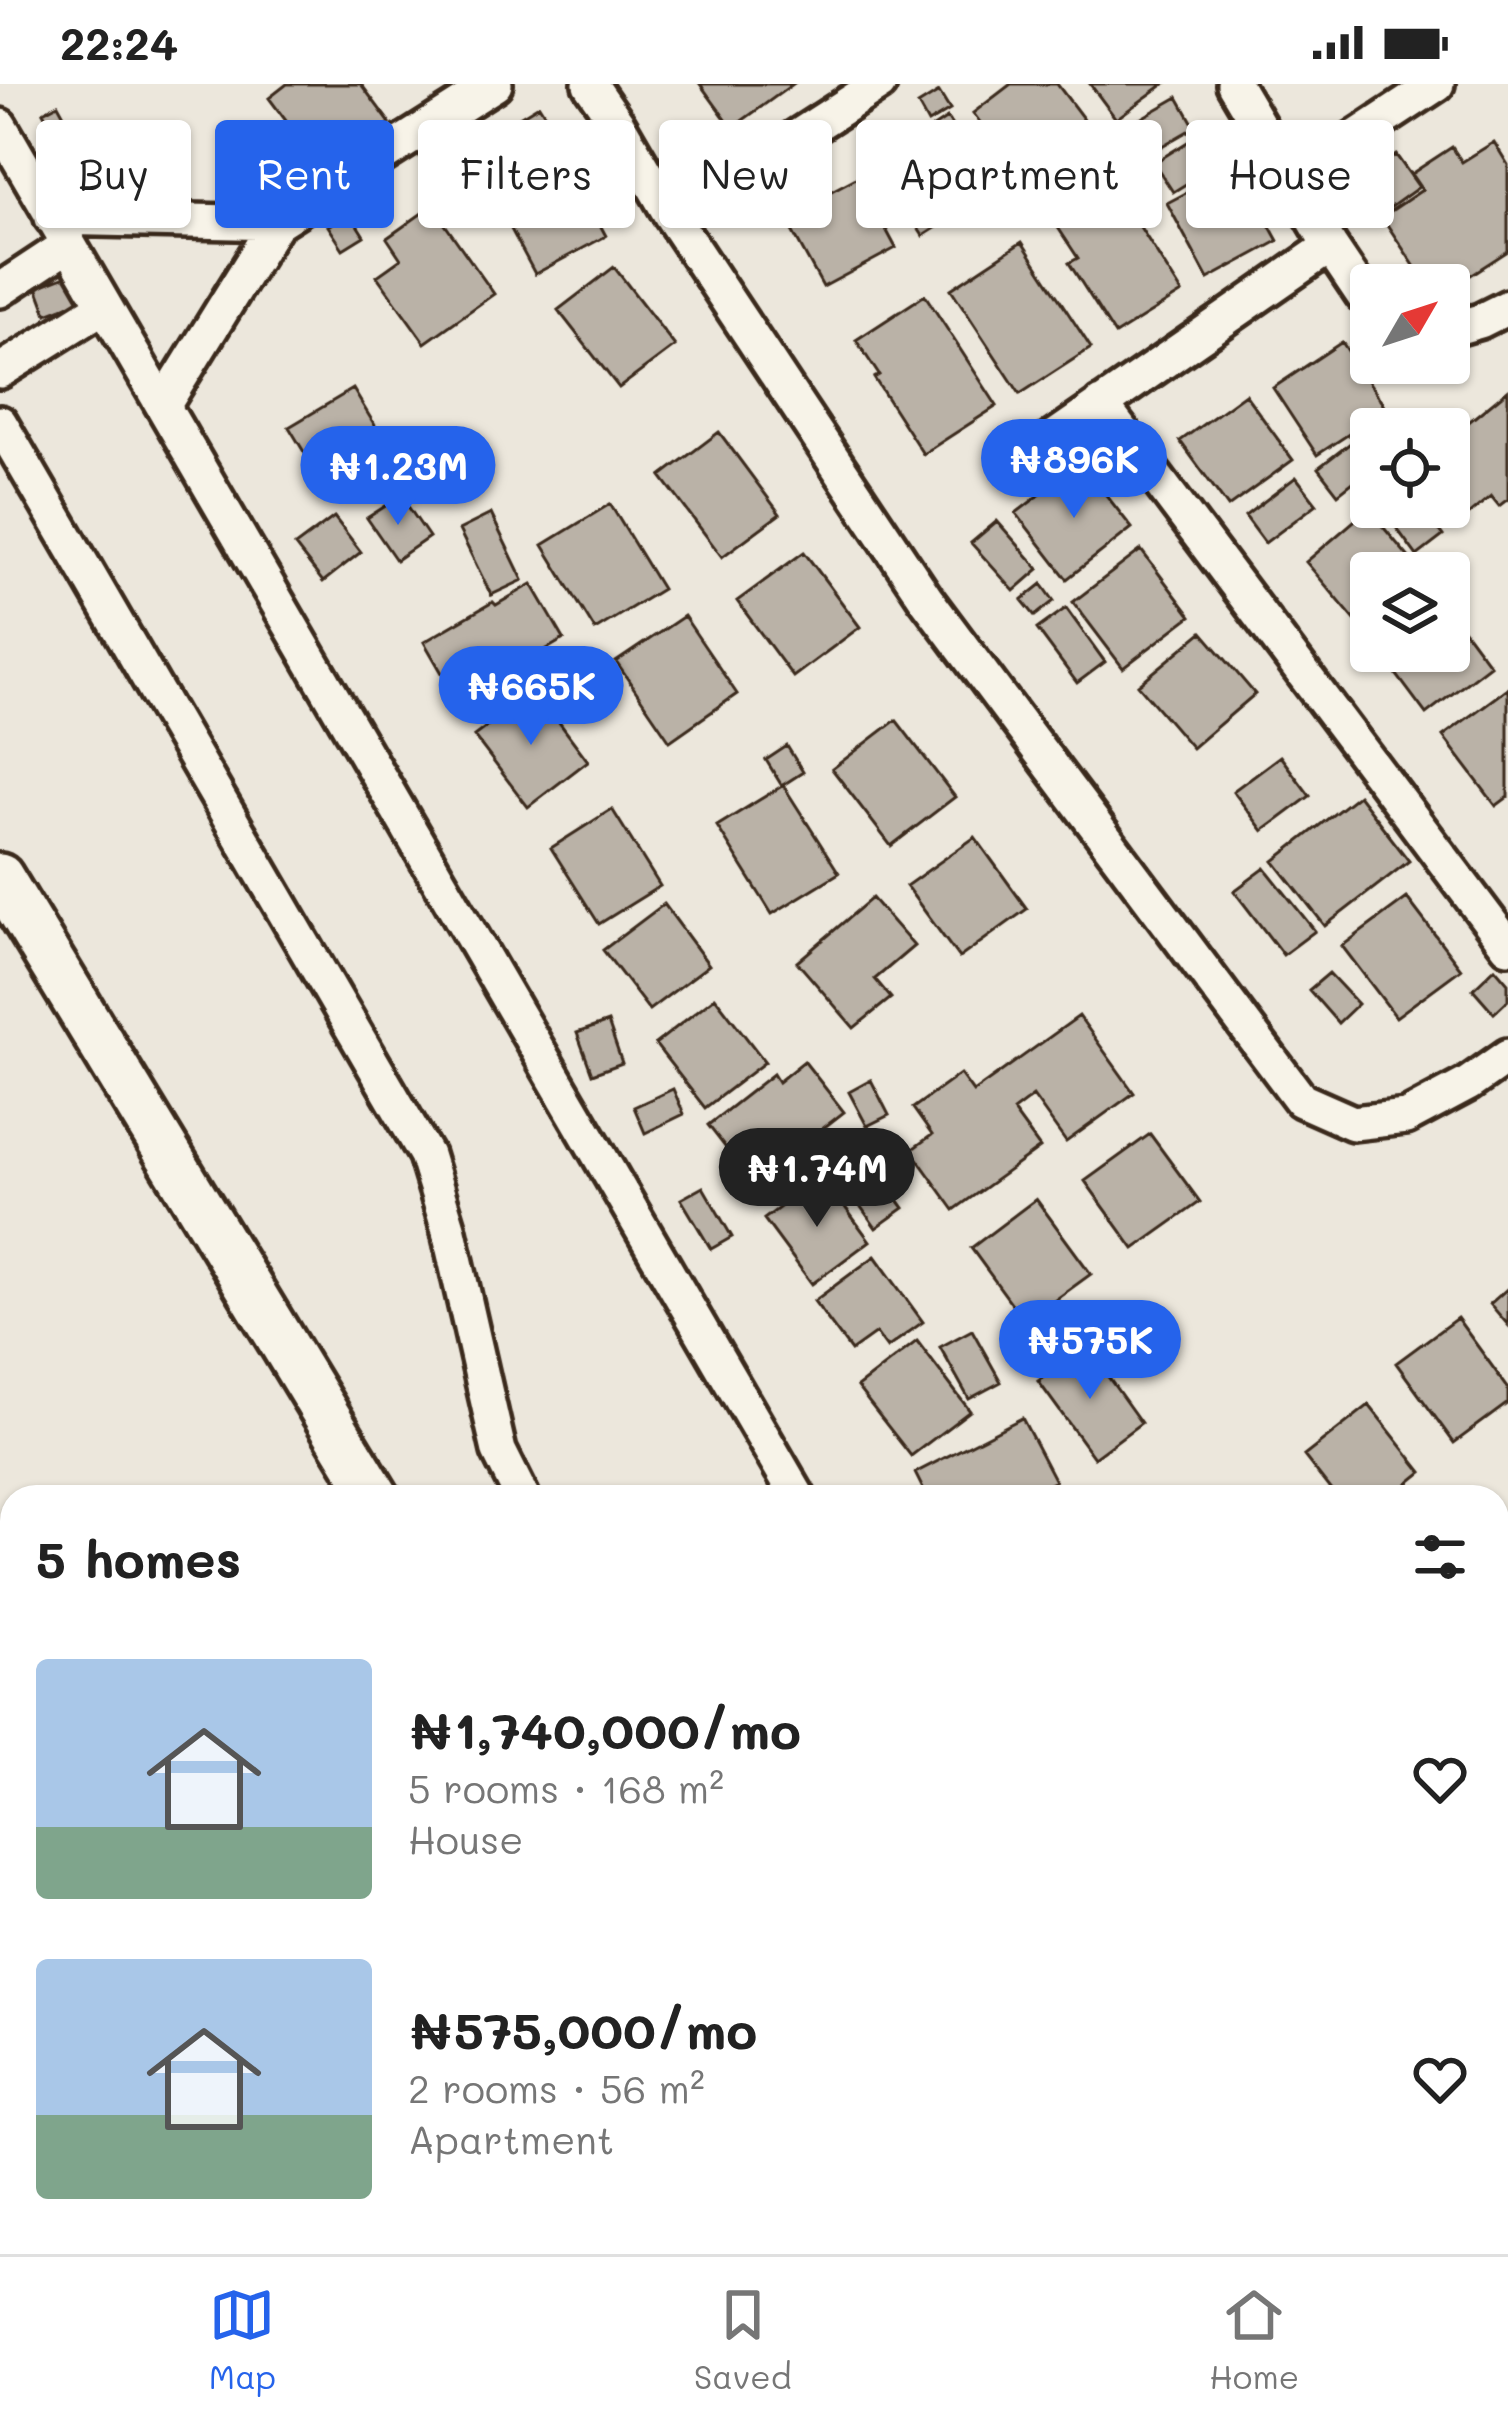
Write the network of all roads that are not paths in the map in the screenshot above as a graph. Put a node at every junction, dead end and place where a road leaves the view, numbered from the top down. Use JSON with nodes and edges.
{"nodes":[{"id":1,"x":495,"y":84,"type":"edge"},
{"id":2,"x":590,"y":84,"type":"edge"},
{"id":3,"x":879,"y":84,"type":"edge"},
{"id":4,"x":1234,"y":84,"type":"edge"},
{"id":5,"x":1437,"y":84,"type":"edge"},
{"id":6,"x":823,"y":120,"type":"edge"},
{"id":7,"x":1255,"y":120,"type":"edge"},
{"id":8,"x":1382,"y":120,"type":"edge"},
{"id":9,"x":0,"y":126,"type":"edge"},
{"id":10,"x":394,"y":148,"type":"edge"},
{"id":11,"x":215,"y":225,"type":"edge"},
{"id":12,"x":273,"y":228,"type":"edge"},
{"id":13,"x":1319,"y":228,"type":"edge"},
{"id":14,"x":60,"y":231,"type":"junction"},
{"id":15,"x":1330,"y":246,"type":"junction"},
{"id":16,"x":1350,"y":276,"type":"edge"},
{"id":17,"x":0,"y":290,"type":"edge"},
{"id":18,"x":104,"y":306,"type":"junction"},
{"id":19,"x":1508,"y":307,"type":"edge"},
{"id":20,"x":1470,"y":324,"type":"edge"},
{"id":21,"x":0,"y":371,"type":"edge"},
{"id":22,"x":1101,"y":404,"type":"junction"},
{"id":23,"x":164,"y":406,"type":"junction"},
{"id":24,"x":0,"y":423,"type":"edge"},
{"id":25,"x":1019,"y":462,"type":"dead end"},
{"id":26,"x":0,"y":878,"type":"edge"},
{"id":27,"x":1508,"y":946,"type":"edge"},
{"id":28,"x":1508,"y":1056,"type":"edge"},
{"id":29,"x":369,"y":1485,"type":"edge"},
{"id":30,"x":516,"y":1485,"type":"edge"},
{"id":31,"x":792,"y":1485,"type":"edge"}],
"edges":[{"from":1,"to":10,"type":"street"},
{"from":2,"to":28,"type":"street"},
{"from":3,"to":6,"type":"street"},
{"from":4,"to":7,"type":"street"},
{"from":5,"to":8,"type":"street"},
{"from":9,"to":14,"type":"street"},
{"from":11,"to":14,"type":"street"},
{"from":12,"to":23,"type":"street"},
{"from":13,"to":15,"type":"street"},
{"from":14,"to":17,"type":"street"},
{"from":14,"to":18,"type":"street"},
{"from":15,"to":16,"type":"street"},
{"from":15,"to":22,"type":"street"},
{"from":18,"to":21,"type":"street"},
{"from":18,"to":23,"type":"street"},
{"from":19,"to":20,"type":"street"},
{"from":22,"to":25,"type":"street"},
{"from":22,"to":27,"type":"street"},
{"from":23,"to":31,"type":"street"},
{"from":24,"to":30,"type":"street"},
{"from":26,"to":29,"type":"main road"}]}
